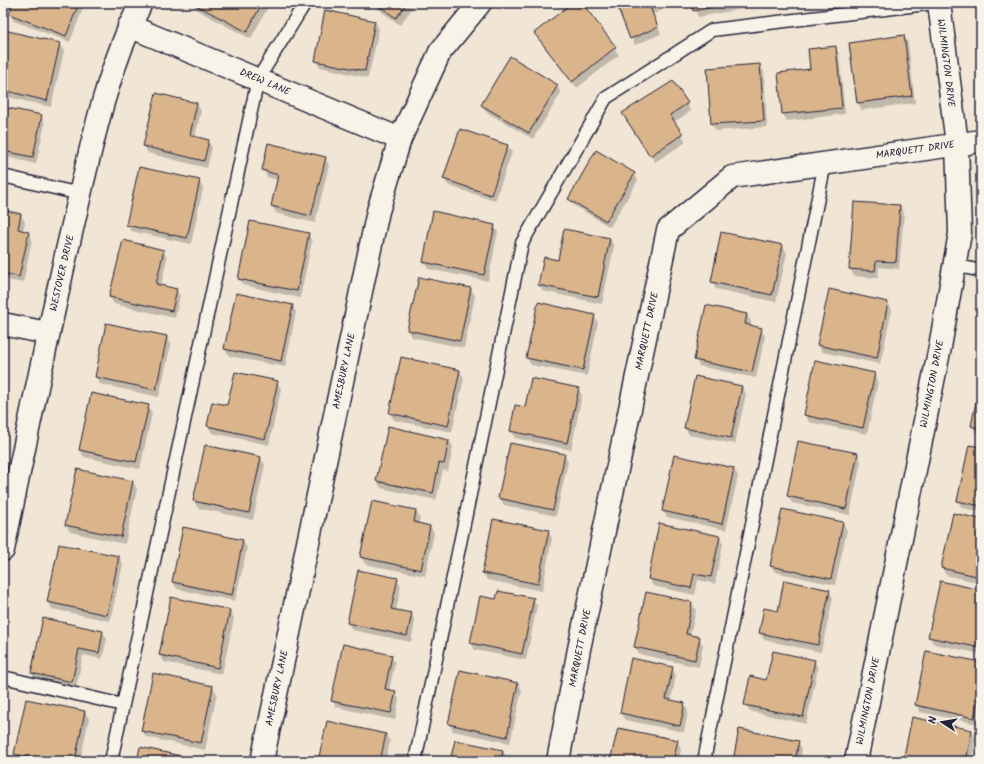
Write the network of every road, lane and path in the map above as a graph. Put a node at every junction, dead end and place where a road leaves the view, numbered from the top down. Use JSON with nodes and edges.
{"nodes":[{"id":1,"x":140,"y":3,"type":"edge"},
{"id":2,"x":305,"y":3,"type":"edge"},
{"id":3,"x":480,"y":3,"type":"edge"},
{"id":4,"x":935,"y":3,"type":"edge"},
{"id":5,"x":939,"y":3,"type":"edge"},
{"id":6,"x":129,"y":26,"type":"junction"},
{"id":7,"x":258,"y":79,"type":"junction"},
{"id":8,"x":400,"y":139,"type":"junction"},
{"id":9,"x":981,"y":141,"type":"edge"},
{"id":10,"x":957,"y":144,"type":"junction"},
{"id":11,"x":825,"y":163,"type":"junction"},
{"id":12,"x":3,"y":176,"type":"edge"},
{"id":13,"x":80,"y":194,"type":"junction"},
{"id":14,"x":955,"y":264,"type":"junction"},
{"id":15,"x":981,"y":271,"type":"edge"},
{"id":16,"x":3,"y":324,"type":"edge"},
{"id":17,"x":47,"y":333,"type":"junction"},
{"id":18,"x":3,"y":550,"type":"edge"},
{"id":19,"x":3,"y":677,"type":"edge"},
{"id":20,"x":123,"y":705,"type":"junction"},
{"id":21,"x":111,"y":761,"type":"edge"},
{"id":22,"x":262,"y":761,"type":"edge"},
{"id":23,"x":415,"y":761,"type":"edge"},
{"id":24,"x":558,"y":761,"type":"edge"},
{"id":25,"x":704,"y":761,"type":"edge"},
{"id":26,"x":856,"y":761,"type":"edge"}],
"edges":[{"from":1,"to":6,"type":"street","name":"WESTOVER DRIVE"},
{"from":2,"to":7,"type":"lane"},
{"from":3,"to":8,"type":"street","name":"AMESBURY LANE"},
{"from":4,"to":23,"type":"lane"},
{"from":5,"to":10,"type":"street","name":"WILMINGTON DRIVE"},
{"from":6,"to":7,"type":"street","name":"DREW LANE"},
{"from":6,"to":13,"type":"street","name":"WESTOVER DRIVE"},
{"from":7,"to":8,"type":"street","name":"DREW LANE"},
{"from":7,"to":20,"type":"lane"},
{"from":8,"to":22,"type":"street","name":"AMESBURY LANE"},
{"from":9,"to":10,"type":"street","name":"MARQUETT DRIVE"},
{"from":10,"to":11,"type":"street","name":"MARQUETT DRIVE"},
{"from":10,"to":14,"type":"street","name":"WILMINGTON DRIVE"},
{"from":11,"to":24,"type":"street","name":"MARQUETT DRIVE"},
{"from":11,"to":25,"type":"lane"},
{"from":12,"to":13,"type":"lane"},
{"from":13,"to":17,"type":"street","name":"WESTOVER DRIVE"},
{"from":14,"to":15,"type":"lane"},
{"from":14,"to":26,"type":"street","name":"WILMINGTON DRIVE"},
{"from":16,"to":17,"type":"street"},
{"from":17,"to":18,"type":"street","name":"WESTOVER DRIVE"},
{"from":19,"to":20,"type":"lane"},
{"from":20,"to":21,"type":"lane"}]}
